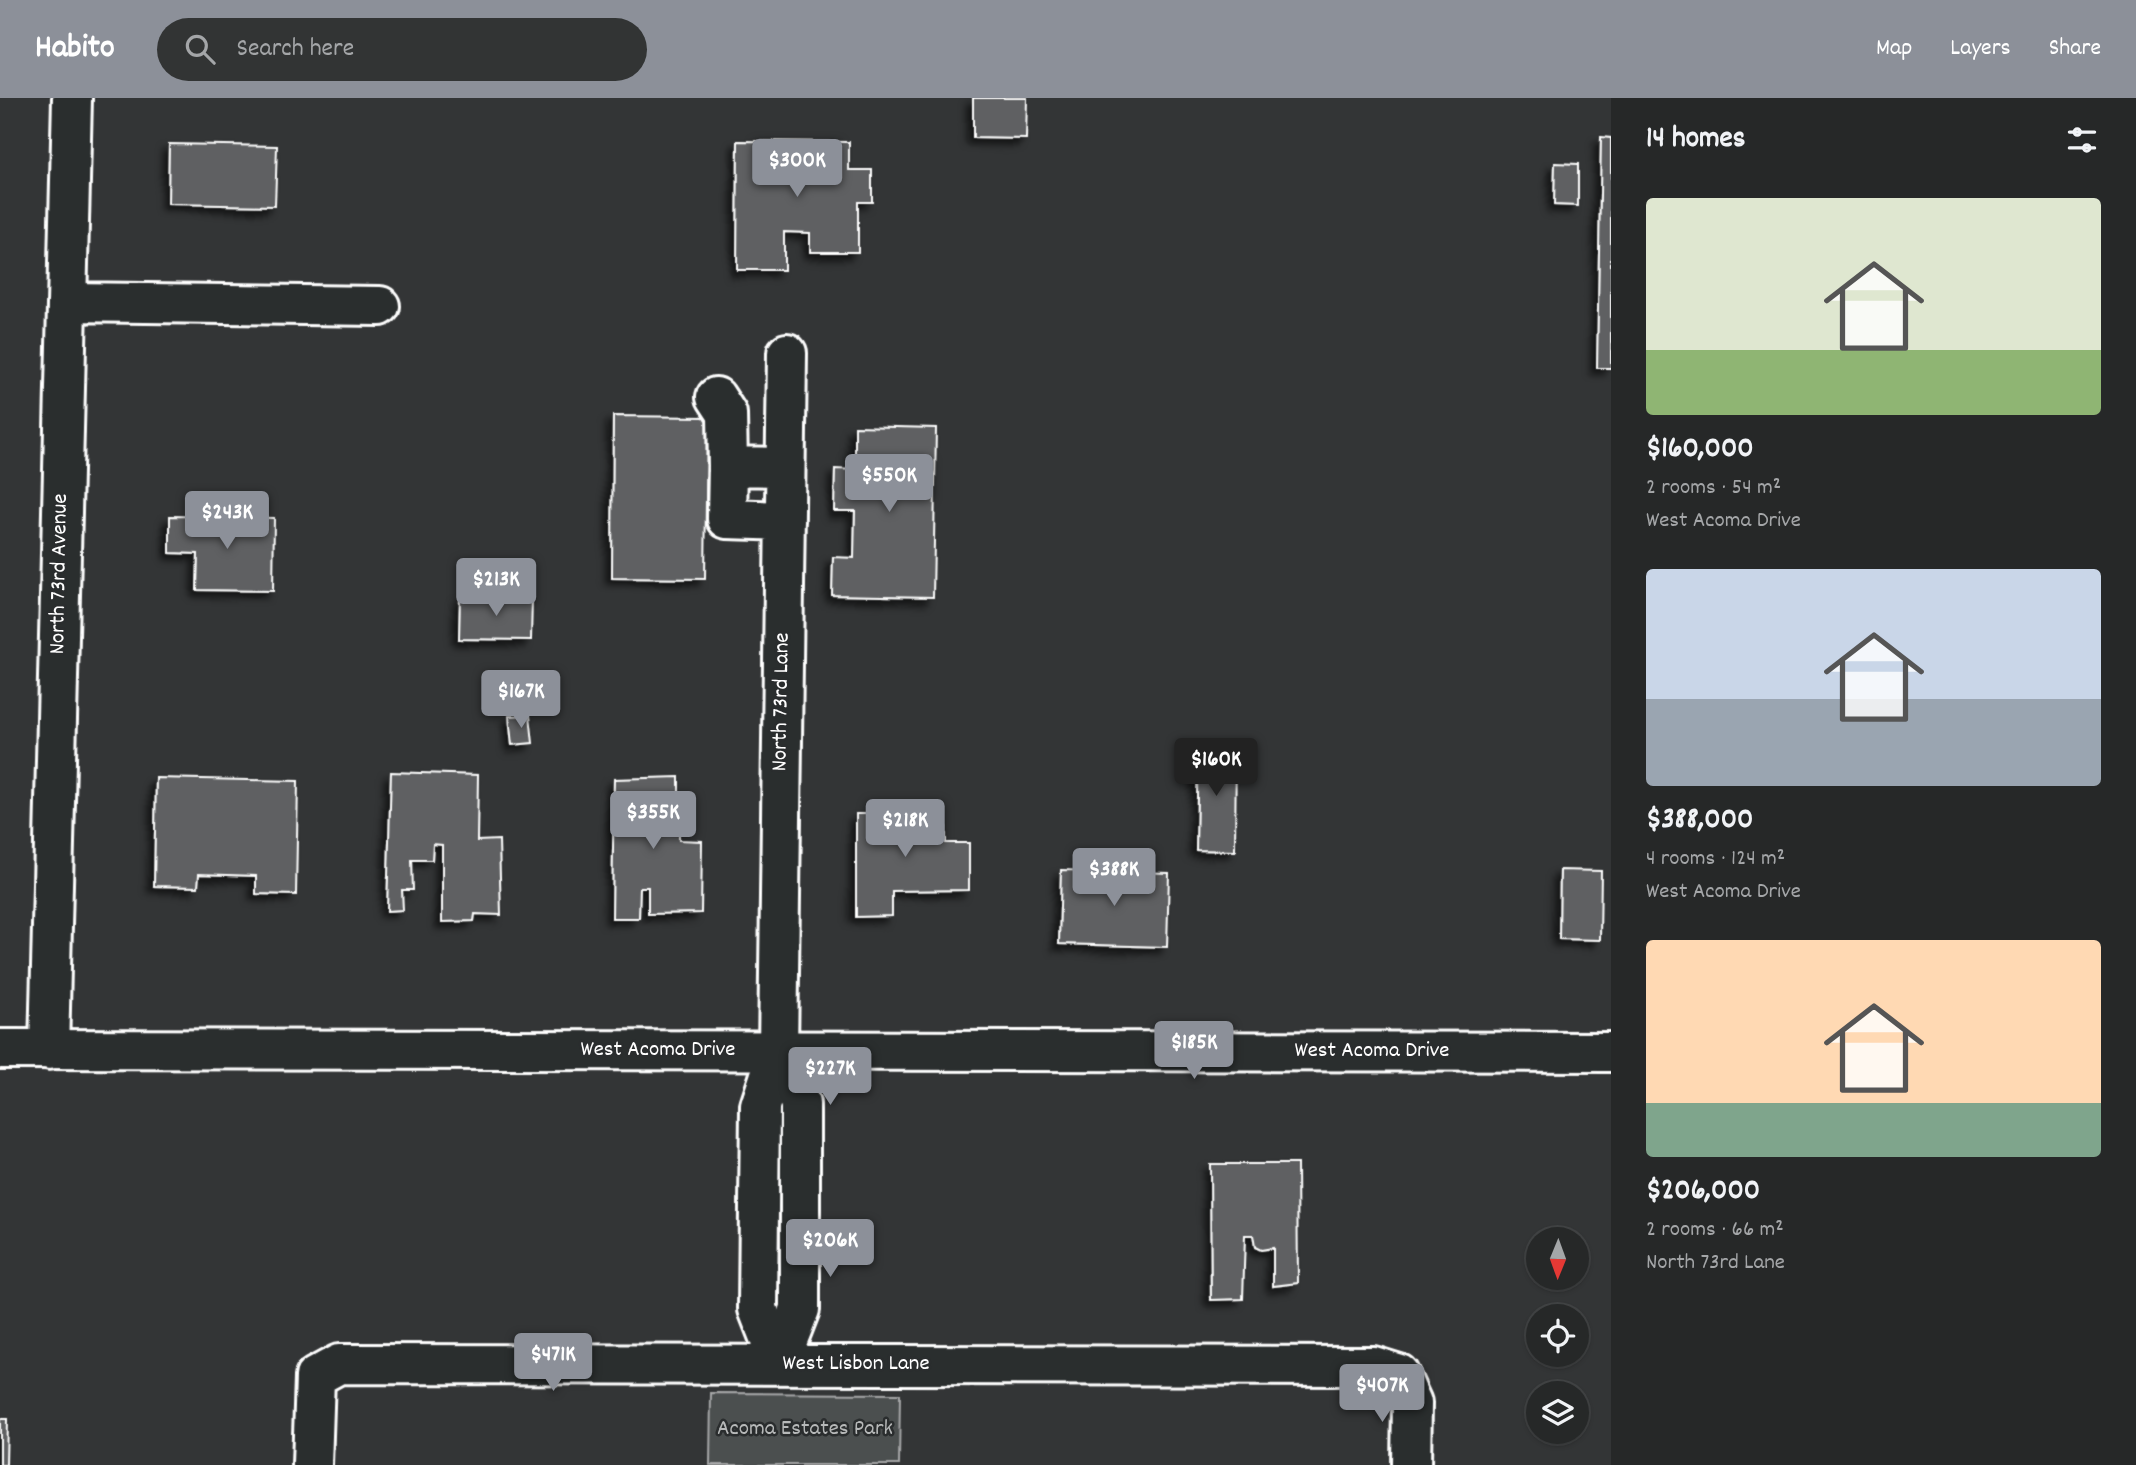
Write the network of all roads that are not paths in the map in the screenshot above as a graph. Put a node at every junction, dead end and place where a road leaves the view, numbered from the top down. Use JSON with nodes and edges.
{"nodes":[{"id":1,"x":72,"y":98,"type":"edge"},
{"id":2,"x":67,"y":302,"type":"junction"},
{"id":3,"x":380,"y":306,"type":"dead end"},
{"id":4,"x":787,"y":354,"type":"dead end"},
{"id":5,"x":716,"y":397,"type":"dead end"},
{"id":6,"x":728,"y":466,"type":"junction"},
{"id":7,"x":785,"y":467,"type":"junction"},
{"id":8,"x":785,"y":521,"type":"junction"},
{"id":9,"x":0,"y":1049,"type":"edge"},
{"id":10,"x":49,"y":1050,"type":"junction"},
{"id":11,"x":778,"y":1051,"type":"junction"},
{"id":12,"x":1611,"y":1052,"type":"edge"},
{"id":13,"x":759,"y":1179,"type":"junction"},
{"id":14,"x":800,"y":1179,"type":"junction"},
{"id":15,"x":779,"y":1363,"type":"junction"},
{"id":16,"x":312,"y":1465,"type":"edge"},
{"id":17,"x":1411,"y":1465,"type":"edge"}],
"edges":[{"from":1,"to":2,"type":"street","name":"North 73rd Avenue"},
{"from":2,"to":3,"type":"street"},
{"from":2,"to":10,"type":"street","name":"North 73rd Avenue"},
{"from":4,"to":7,"type":"street","name":"North 73rd Lane"},
{"from":5,"to":6,"type":"street"},
{"from":6,"to":7,"type":"street"},
{"from":6,"to":8,"type":"street"},
{"from":7,"to":8,"type":"street","name":"North 73rd Lane"},
{"from":8,"to":11,"type":"street","name":"North 73rd Lane"},
{"from":9,"to":10,"type":"street","name":"West Acoma Drive"},
{"from":10,"to":11,"type":"street","name":"West Acoma Drive"},
{"from":11,"to":12,"type":"street","name":"West Acoma Drive"},
{"from":11,"to":13,"type":"street","name":"North 73rd Lane"},
{"from":11,"to":14,"type":"street","name":"North 73rd Lane"},
{"from":13,"to":14,"type":"street"},
{"from":13,"to":15,"type":"street","name":"North 73rd Lane"},
{"from":14,"to":15,"type":"street","name":"North 73rd Lane"},
{"from":15,"to":16,"type":"street","name":"West Lisbon Lane"},
{"from":15,"to":17,"type":"street","name":"West Lisbon Lane"}]}
